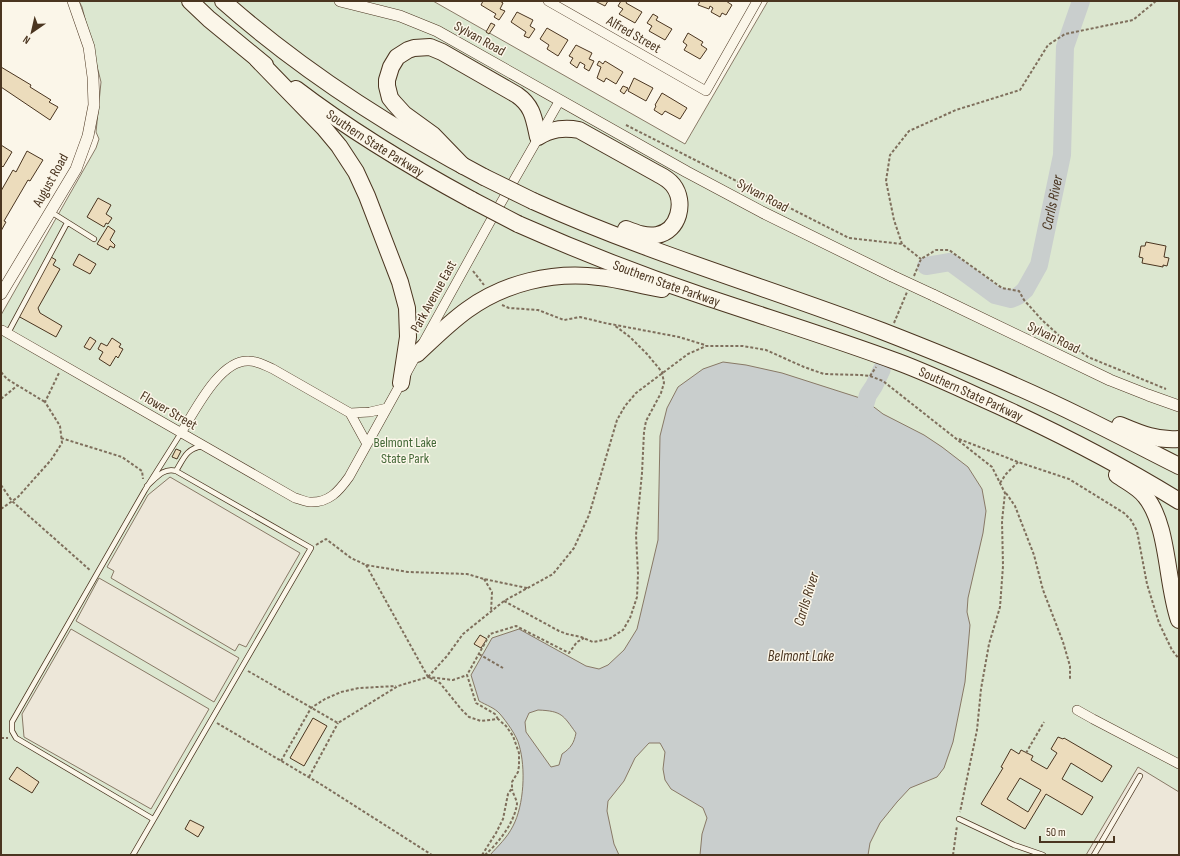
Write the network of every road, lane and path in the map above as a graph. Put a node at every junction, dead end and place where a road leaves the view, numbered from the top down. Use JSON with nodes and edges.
{"nodes":[{"id":1,"x":73,"y":1,"type":"edge"},
{"id":2,"x":190,"y":1,"type":"edge"},
{"id":3,"x":223,"y":1,"type":"edge"},
{"id":4,"x":340,"y":1,"type":"edge"},
{"id":5,"x":548,"y":1,"type":"edge"},
{"id":6,"x":757,"y":1,"type":"edge"},
{"id":7,"x":1156,"y":1,"type":"edge"},
{"id":8,"x":257,"y":59,"type":"junction"},
{"id":9,"x":560,"y":100,"type":"junction"},
{"id":10,"x":625,"y":124,"type":"dead end"},
{"id":11,"x":538,"y":137,"type":"junction"},
{"id":12,"x":463,"y":166,"type":"junction"},
{"id":13,"x":50,"y":212,"type":"junction"},
{"id":14,"x":67,"y":222,"type":"junction"},
{"id":15,"x":582,"y":223,"type":"junction"},
{"id":16,"x":94,"y":239,"type":"dead end"},
{"id":17,"x":902,"y":244,"type":"junction"},
{"id":18,"x":921,"y":259,"type":"junction"},
{"id":19,"x":912,"y":280,"type":"dead end"},
{"id":20,"x":909,"y":287,"type":"dead end"},
{"id":21,"x":1,"y":294,"type":"edge"},
{"id":22,"x":703,"y":296,"type":"junction"},
{"id":23,"x":500,"y":304,"type":"dead end"},
{"id":24,"x":894,"y":323,"type":"dead end"},
{"id":25,"x":614,"y":325,"type":"junction"},
{"id":26,"x":5,"y":332,"type":"joint"},
{"id":27,"x":706,"y":346,"type":"junction"},
{"id":28,"x":417,"y":354,"type":"junction"},
{"id":29,"x":63,"y":365,"type":"junction"},
{"id":30,"x":876,"y":367,"type":"dead end"},
{"id":31,"x":1,"y":372,"type":"edge"},
{"id":32,"x":662,"y":372,"type":"junction"},
{"id":33,"x":870,"y":376,"type":"junction"},
{"id":34,"x":401,"y":383,"type":"junction"},
{"id":35,"x":18,"y":385,"type":"junction"},
{"id":36,"x":1170,"y":391,"type":"dead end"},
{"id":37,"x":1,"y":399,"type":"edge"},
{"id":38,"x":44,"y":402,"type":"junction"},
{"id":39,"x":1058,"y":405,"type":"junction"},
{"id":40,"x":1179,"y":406,"type":"edge"},
{"id":41,"x":387,"y":408,"type":"junction"},
{"id":42,"x":350,"y":413,"type":"junction"},
{"id":43,"x":1056,"y":432,"type":"junction"},
{"id":44,"x":181,"y":433,"type":"junction"},
{"id":45,"x":61,"y":438,"type":"junction"},
{"id":46,"x":956,"y":438,"type":"junction"},
{"id":47,"x":1179,"y":439,"type":"edge"},
{"id":48,"x":368,"y":444,"type":"junction"},
{"id":49,"x":204,"y":446,"type":"junction"},
{"id":50,"x":1018,"y":462,"type":"junction"},
{"id":51,"x":1179,"y":466,"type":"edge"},
{"id":52,"x":176,"y":471,"type":"junction"},
{"id":53,"x":1000,"y":483,"type":"junction"},
{"id":54,"x":1,"y":485,"type":"edge"},
{"id":55,"x":146,"y":488,"type":"junction"},
{"id":56,"x":1005,"y":493,"type":"junction"},
{"id":57,"x":325,"y":500,"type":"joint"},
{"id":58,"x":12,"y":501,"type":"junction"},
{"id":59,"x":1179,"y":501,"type":"edge"},
{"id":60,"x":1,"y":509,"type":"edge"},
{"id":61,"x":311,"y":548,"type":"junction"},
{"id":62,"x":366,"y":565,"type":"junction"},
{"id":63,"x":96,"y":575,"type":"junction"},
{"id":64,"x":484,"y":579,"type":"junction"},
{"id":65,"x":528,"y":588,"type":"junction"},
{"id":66,"x":504,"y":601,"type":"junction"},
{"id":67,"x":491,"y":612,"type":"junction"},
{"id":68,"x":1179,"y":620,"type":"edge"},
{"id":69,"x":584,"y":638,"type":"junction"},
{"id":70,"x":479,"y":654,"type":"junction"},
{"id":71,"x":1179,"y":659,"type":"edge"},
{"id":72,"x":241,"y":667,"type":"junction"},
{"id":73,"x":503,"y":668,"type":"dead end"},
{"id":74,"x":467,"y":675,"type":"junction"},
{"id":75,"x":428,"y":677,"type":"junction"},
{"id":76,"x":1070,"y":680,"type":"dead end"},
{"id":77,"x":398,"y":686,"type":"junction"},
{"id":78,"x":311,"y":708,"type":"junction"},
{"id":79,"x":1077,"y":710,"type":"dead end"},
{"id":80,"x":498,"y":719,"type":"junction"},
{"id":81,"x":211,"y":720,"type":"junction"},
{"id":82,"x":1044,"y":722,"type":"dead end"},
{"id":83,"x":338,"y":723,"type":"junction"},
{"id":84,"x":1026,"y":753,"type":"dead end"},
{"id":85,"x":281,"y":761,"type":"junction"},
{"id":86,"x":1179,"y":764,"type":"edge"},
{"id":87,"x":1140,"y":776,"type":"dead end"},
{"id":88,"x":308,"y":777,"type":"junction"},
{"id":89,"x":512,"y":788,"type":"junction"},
{"id":90,"x":152,"y":819,"type":"junction"},
{"id":91,"x":959,"y":819,"type":"junction"},
{"id":92,"x":132,"y":855,"type":"edge"},
{"id":93,"x":432,"y":855,"type":"edge"},
{"id":94,"x":482,"y":855,"type":"edge"},
{"id":95,"x":485,"y":855,"type":"edge"},
{"id":96,"x":953,"y":855,"type":"edge"},
{"id":97,"x":1043,"y":855,"type":"edge"},
{"id":98,"x":1094,"y":855,"type":"edge"}],
"edges":[{"from":1,"to":13,"type":"street","name":"August Road"},
{"from":2,"to":8,"type":"highway","name":"Southern State Parkway"},
{"from":3,"to":12,"type":"highway","name":"Southern State Parkway"},
{"from":4,"to":9,"type":"street","name":"Sylvan Road"},
{"from":5,"to":6,"type":"street","name":"Alfred Street"},
{"from":7,"to":17,"type":"path"},
{"from":8,"to":22,"type":"highway","name":"Southern State Parkway","bridge":true},
{"from":8,"to":34,"type":"highway"},
{"from":9,"to":11,"type":"street","name":"Park Avenue East"},
{"from":9,"to":40,"type":"street","name":"Sylvan Road","bridge":true},
{"from":10,"to":17,"type":"path"},
{"from":11,"to":12,"type":"highway"},
{"from":11,"to":15,"type":"highway"},
{"from":11,"to":28,"type":"street","name":"Park Avenue East"},
{"from":12,"to":15,"type":"highway","name":"Southern State Parkway","bridge":true},
{"from":13,"to":14,"type":"lane"},
{"from":13,"to":21,"type":"street","name":"August Road"},
{"from":14,"to":16,"type":"lane"},
{"from":14,"to":26,"type":"lane"},
{"from":15,"to":39,"type":"highway","name":"Southern State Parkway"},
{"from":17,"to":18,"type":"path"},
{"from":18,"to":19,"type":"path"},
{"from":18,"to":36,"type":"path"},
{"from":20,"to":24,"type":"path"},
{"from":22,"to":28,"type":"highway"},
{"from":22,"to":43,"type":"highway","name":"Southern State Parkway"},
{"from":23,"to":25,"type":"path"},
{"from":25,"to":27,"type":"path"},
{"from":25,"to":32,"type":"path"},
{"from":26,"to":29,"type":"street","name":"Flower Street"},
{"from":27,"to":32,"type":"path"},
{"from":27,"to":33,"type":"path"},
{"from":28,"to":34,"type":"street","name":"Park Avenue East"},
{"from":29,"to":38,"type":"path"},
{"from":29,"to":44,"type":"street","name":"Flower Street"},
{"from":30,"to":33,"type":"path"},
{"from":31,"to":35,"type":"path"},
{"from":32,"to":65,"type":"path"},
{"from":32,"to":69,"type":"path"},
{"from":33,"to":46,"type":"path"},
{"from":34,"to":41,"type":"street","name":"Park Avenue East"},
{"from":35,"to":37,"type":"path"},
{"from":35,"to":38,"type":"path"},
{"from":38,"to":45,"type":"path"},
{"from":39,"to":47,"type":"highway"},
{"from":39,"to":51,"type":"highway","name":"Southern State Parkway"},
{"from":41,"to":42,"type":"street"},
{"from":41,"to":48,"type":"street","name":"Park Avenue East"},
{"from":42,"to":44,"type":"street"},
{"from":42,"to":48,"type":"street"},
{"from":43,"to":59,"type":"highway","name":"Southern State Parkway"},
{"from":43,"to":68,"type":"highway"},
{"from":44,"to":49,"type":"street","name":"Flower Street"},
{"from":44,"to":55,"type":"lane"},
{"from":45,"to":55,"type":"path"},
{"from":45,"to":58,"type":"path"},
{"from":46,"to":50,"type":"path"},
{"from":46,"to":53,"type":"path"},
{"from":48,"to":57,"type":"street","name":"Park Avenue East"},
{"from":49,"to":52,"type":"lane"},
{"from":49,"to":57,"type":"street","name":"Flower Street"},
{"from":50,"to":53,"type":"path"},
{"from":50,"to":71,"type":"path"},
{"from":52,"to":55,"type":"lane"},
{"from":52,"to":61,"type":"lane"},
{"from":53,"to":56,"type":"path"},
{"from":54,"to":58,"type":"path"},
{"from":55,"to":63,"type":"lane"},
{"from":56,"to":76,"type":"path"},
{"from":56,"to":91,"type":"path"},
{"from":58,"to":60,"type":"path"},
{"from":58,"to":63,"type":"path"},
{"from":61,"to":62,"type":"path"},
{"from":61,"to":72,"type":"lane"},
{"from":62,"to":64,"type":"path"},
{"from":62,"to":75,"type":"path"},
{"from":63,"to":90,"type":"lane"},
{"from":64,"to":65,"type":"path"},
{"from":64,"to":67,"type":"path"},
{"from":65,"to":66,"type":"path"},
{"from":66,"to":67,"type":"path"},
{"from":66,"to":69,"type":"path"},
{"from":67,"to":75,"type":"path"},
{"from":69,"to":70,"type":"path"},
{"from":70,"to":73,"type":"path"},
{"from":70,"to":74,"type":"path"},
{"from":72,"to":78,"type":"path"},
{"from":72,"to":81,"type":"lane"},
{"from":74,"to":75,"type":"path"},
{"from":74,"to":80,"type":"path"},
{"from":75,"to":77,"type":"path"},
{"from":75,"to":80,"type":"path"},
{"from":77,"to":78,"type":"path"},
{"from":77,"to":83,"type":"path"},
{"from":78,"to":83,"type":"path"},
{"from":78,"to":85,"type":"path"},
{"from":79,"to":86,"type":"street"},
{"from":80,"to":89,"type":"path"},
{"from":81,"to":85,"type":"path"},
{"from":81,"to":90,"type":"lane"},
{"from":82,"to":84,"type":"path"},
{"from":83,"to":88,"type":"path"},
{"from":85,"to":88,"type":"path"},
{"from":87,"to":98,"type":"lane"},
{"from":88,"to":93,"type":"path"},
{"from":89,"to":94,"type":"path"},
{"from":89,"to":95,"type":"path"},
{"from":90,"to":92,"type":"lane"},
{"from":91,"to":96,"type":"path"},
{"from":91,"to":97,"type":"lane"}]}
